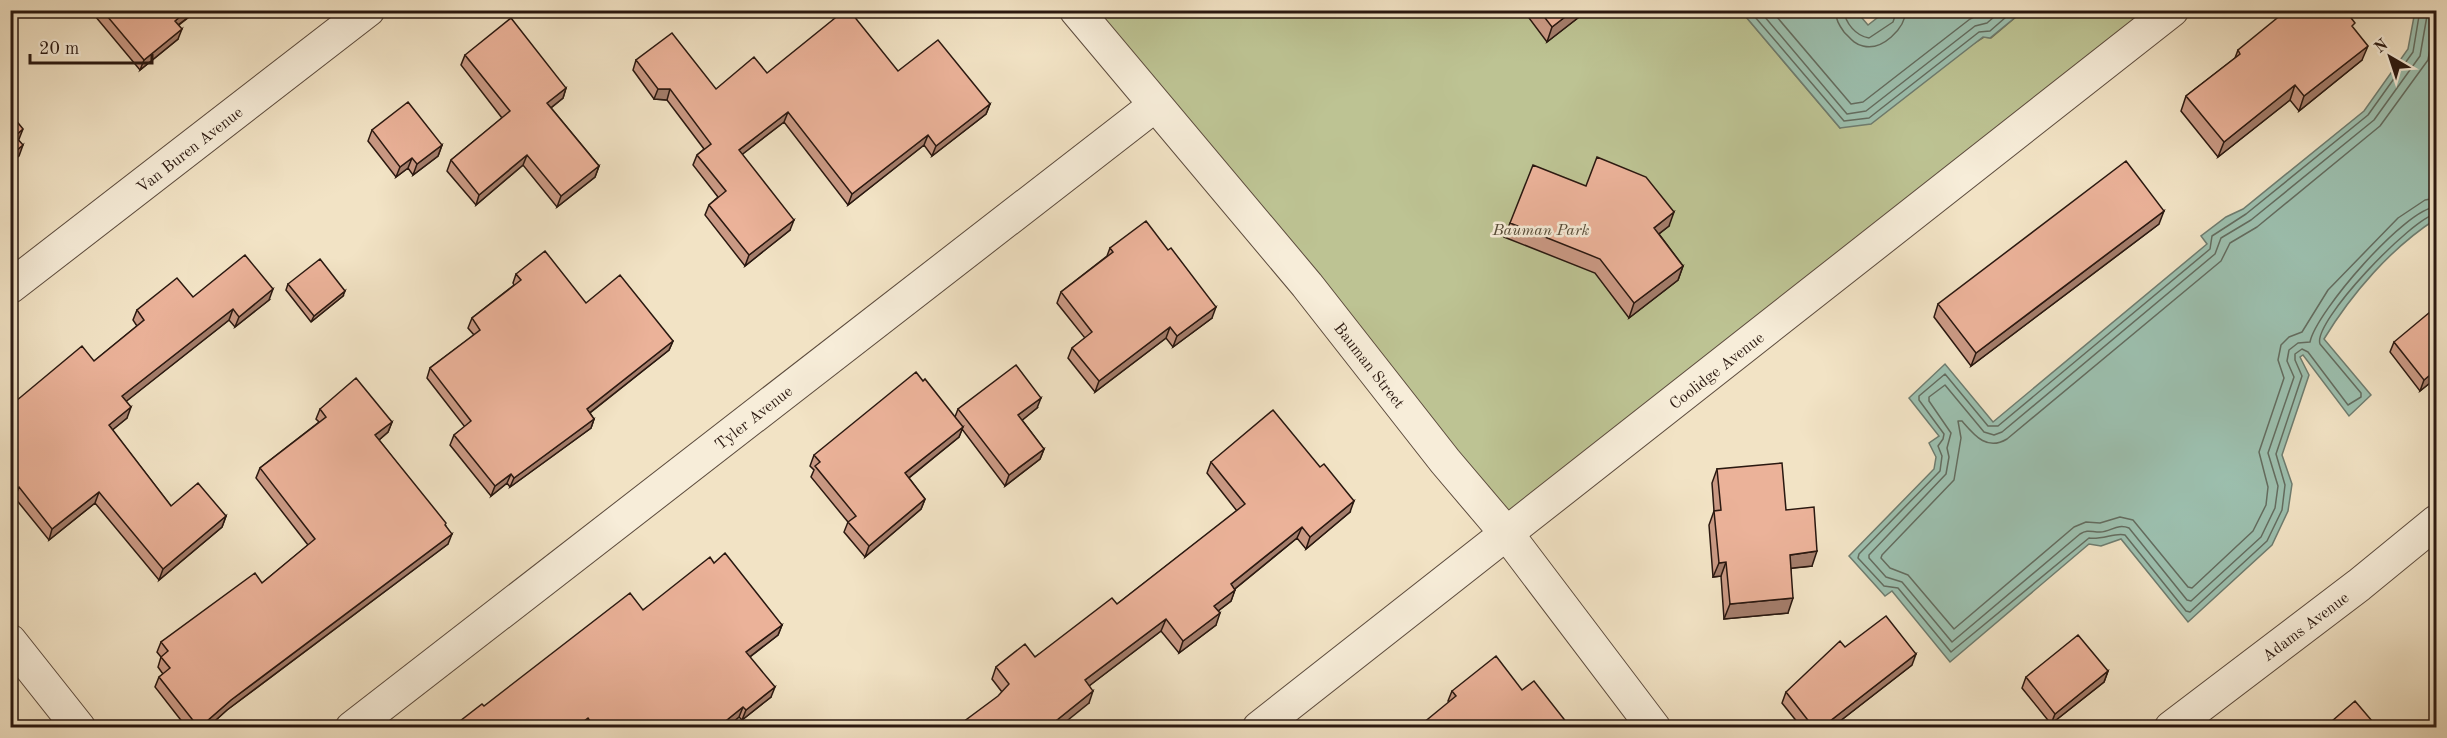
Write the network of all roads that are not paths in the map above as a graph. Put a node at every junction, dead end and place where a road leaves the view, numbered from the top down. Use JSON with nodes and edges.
{"nodes":[{"id":1,"x":368,"y":10,"type":"edge"},
{"id":2,"x":1076,"y":10,"type":"edge"},
{"id":3,"x":2172,"y":10,"type":"edge"},
{"id":4,"x":1154,"y":106,"type":"junction"},
{"id":5,"x":10,"y":286,"type":"edge"},
{"id":6,"x":2436,"y":522,"type":"edge"},
{"id":7,"x":1507,"y":534,"type":"junction"},
{"id":8,"x":10,"y":641,"type":"edge"},
{"id":9,"x":79,"y":728,"type":"edge"},
{"id":10,"x":352,"y":728,"type":"edge"},
{"id":11,"x":1259,"y":728,"type":"edge"},
{"id":12,"x":1654,"y":728,"type":"edge"},
{"id":13,"x":2171,"y":728,"type":"edge"}],
"edges":[{"from":1,"to":5,"type":"street","name":"Van Buren Avenue"},
{"from":2,"to":4,"type":"street","name":"Bauman Street"},
{"from":3,"to":7,"type":"street","name":"Coolidge Avenue"},
{"from":4,"to":7,"type":"street","name":"Bauman Street"},
{"from":4,"to":10,"type":"street","name":"Tyler Avenue"},
{"from":6,"to":13,"type":"street","name":"Adams Avenue"},
{"from":7,"to":11,"type":"street","name":"Coolidge Avenue"},
{"from":7,"to":12,"type":"street","name":"Bauman Street"},
{"from":8,"to":9,"type":"street"}]}
